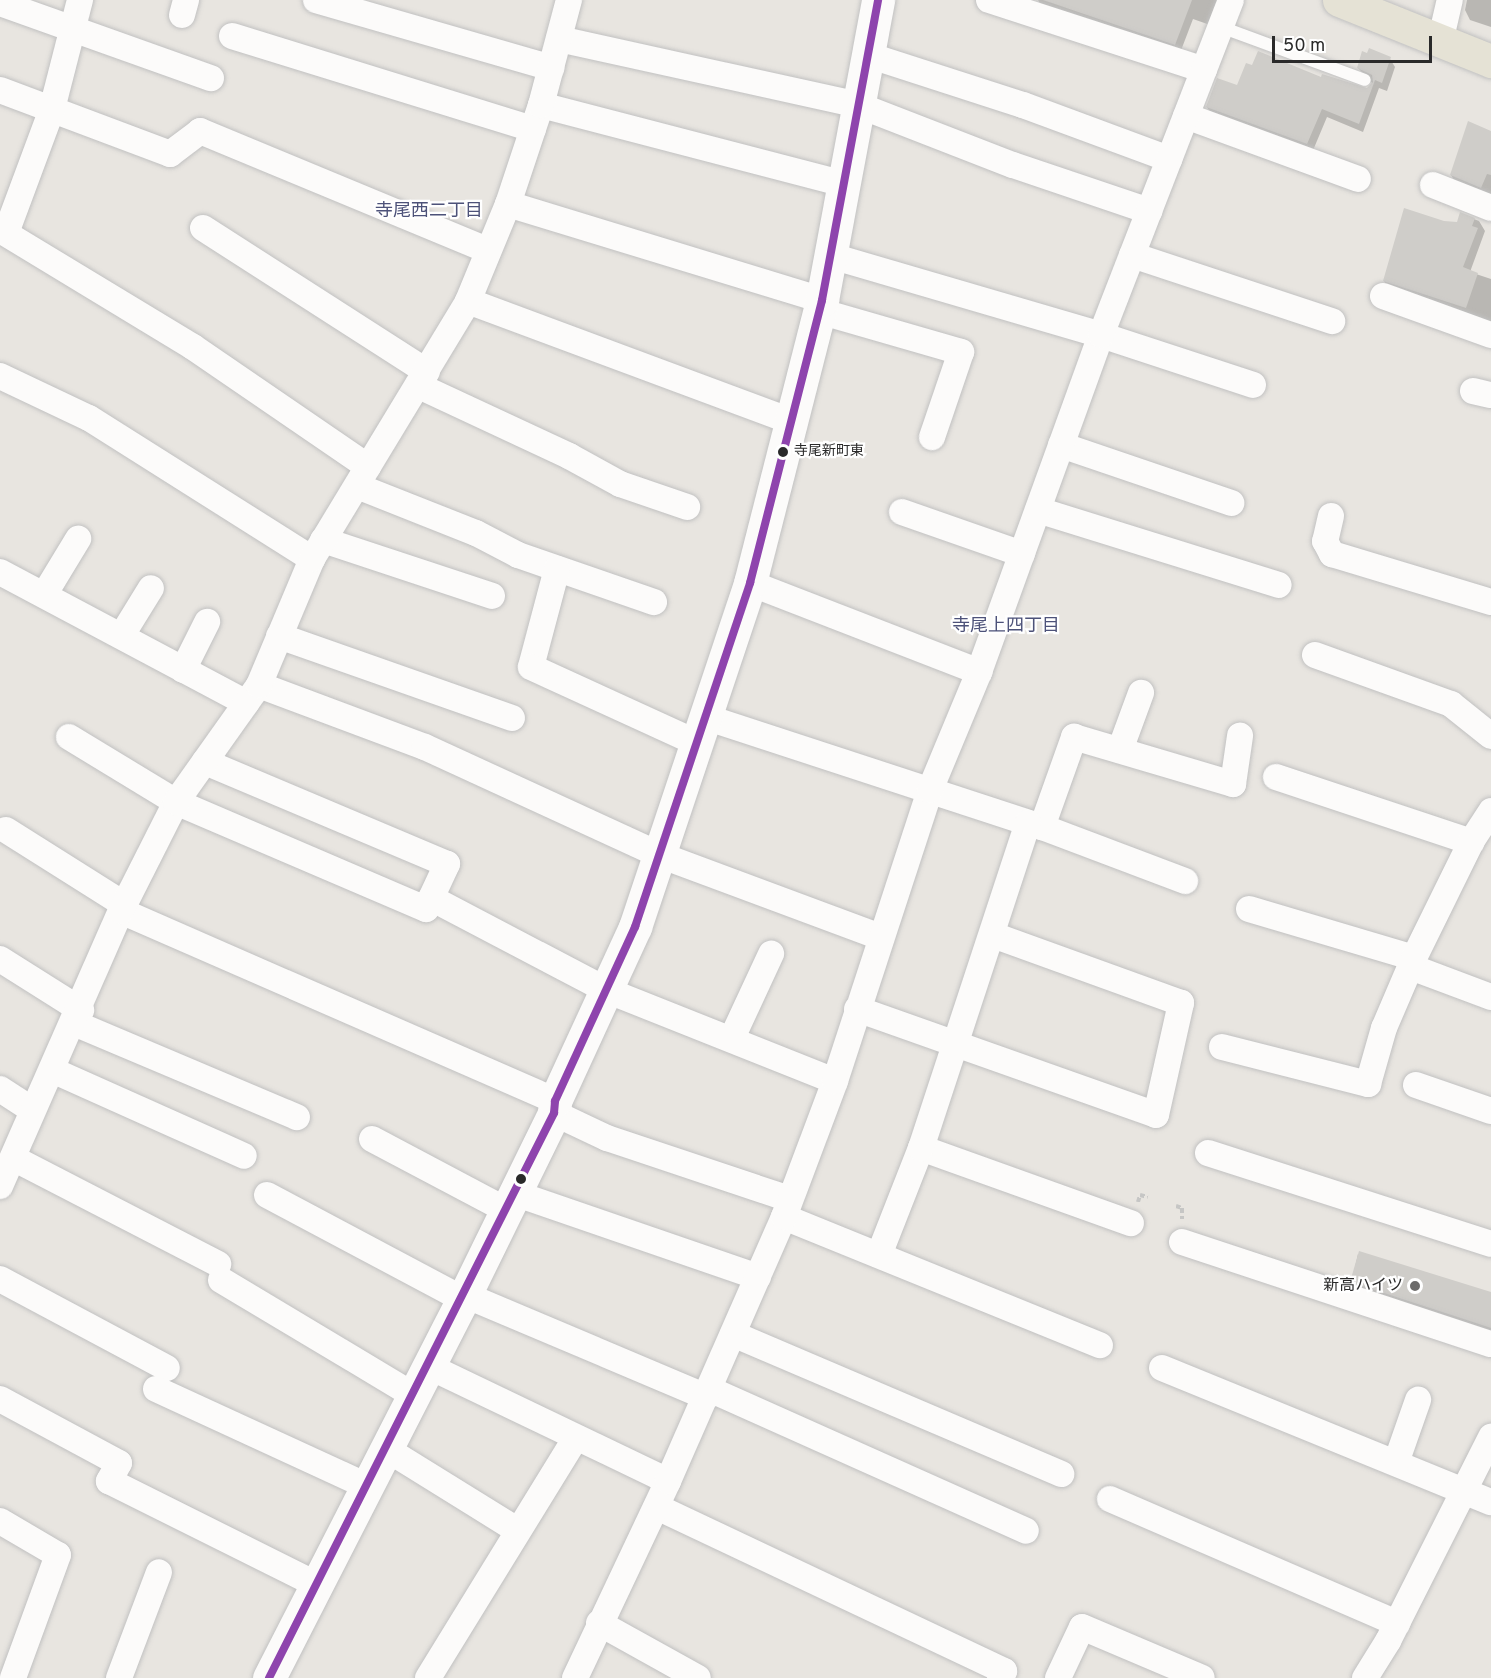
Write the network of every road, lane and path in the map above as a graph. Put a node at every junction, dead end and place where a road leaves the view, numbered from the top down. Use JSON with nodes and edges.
{"nodes":[{"id":1,"x":80,"y":0,"type":"edge"},
{"id":2,"x":316,"y":0,"type":"edge"},
{"id":3,"x":568,"y":0,"type":"edge"},
{"id":4,"x":878,"y":0,"type":"edge"},
{"id":5,"x":989,"y":0,"type":"edge"},
{"id":6,"x":1231,"y":0,"type":"edge"},
{"id":7,"x":1339,"y":0,"type":"edge"},
{"id":8,"x":1450,"y":0,"type":"edge"},
{"id":9,"x":0,"y":3,"type":"edge"},
{"id":10,"x":1221,"y":27,"type":"junction"},
{"id":11,"x":72,"y":29,"type":"junction"},
{"id":12,"x":232,"y":36,"type":"dead end"},
{"id":13,"x":1441,"y":38,"type":"junction"},
{"id":14,"x":559,"y":39,"type":"junction"},
{"id":15,"x":868,"y":55,"type":"junction"},
{"id":16,"x":1491,"y":61,"type":"edge"},
{"id":17,"x":551,"y":68,"type":"junction"},
{"id":18,"x":1204,"y":70,"type":"junction"},
{"id":19,"x":211,"y":78,"type":"dead end"},
{"id":20,"x":1365,"y":80,"type":"dead end"},
{"id":21,"x":0,"y":90,"type":"edge"},
{"id":22,"x":541,"y":105,"type":"junction"},
{"id":23,"x":858,"y":105,"type":"junction"},
{"id":24,"x":52,"y":109,"type":"junction"},
{"id":25,"x":1186,"y":116,"type":"junction"},
{"id":26,"x":532,"y":129,"type":"junction"},
{"id":27,"x":1169,"y":159,"type":"junction"},
{"id":28,"x":1358,"y":179,"type":"dead end"},
{"id":29,"x":843,"y":184,"type":"junction"},
{"id":30,"x":1433,"y":185,"type":"dead end"},
{"id":31,"x":508,"y":204,"type":"junction"},
{"id":32,"x":1490,"y":204,"type":"edge"},
{"id":33,"x":1149,"y":211,"type":"junction"},
{"id":34,"x":203,"y":228,"type":"dead end"},
{"id":35,"x":3,"y":232,"type":"edge"},
{"id":36,"x":488,"y":250,"type":"junction"},
{"id":37,"x":828,"y":255,"type":"junction"},
{"id":38,"x":1132,"y":255,"type":"junction"},
{"id":39,"x":1383,"y":296,"type":"dead end"},
{"id":40,"x":468,"y":301,"type":"junction"},
{"id":41,"x":820,"y":305,"type":"junction"},
{"id":42,"x":1332,"y":321,"type":"dead end"},
{"id":43,"x":1101,"y":335,"type":"junction"},
{"id":44,"x":1491,"y":335,"type":"edge"},
{"id":45,"x":0,"y":375,"type":"edge"},
{"id":46,"x":423,"y":379,"type":"junction"},
{"id":47,"x":1253,"y":386,"type":"dead end"},
{"id":48,"x":791,"y":421,"type":"junction"},
{"id":49,"x":932,"y":437,"type":"dead end"},
{"id":50,"x":1061,"y":445,"type":"junction"},
{"id":51,"x":363,"y":476,"type":"junction"},
{"id":52,"x":1231,"y":503,"type":"dead end"},
{"id":53,"x":687,"y":507,"type":"dead end"},
{"id":54,"x":1038,"y":510,"type":"junction"},
{"id":55,"x":902,"y":512,"type":"dead end"},
{"id":56,"x":1331,"y":516,"type":"dead end"},
{"id":57,"x":78,"y":539,"type":"dead end"},
{"id":58,"x":317,"y":549,"type":"junction"},
{"id":59,"x":1022,"y":554,"type":"junction"},
{"id":60,"x":557,"y":569,"type":"junction"},
{"id":61,"x":0,"y":572,"type":"edge"},
{"id":62,"x":750,"y":583,"type":"junction"},
{"id":63,"x":1279,"y":585,"type":"dead end"},
{"id":64,"x":151,"y":588,"type":"dead end"},
{"id":65,"x":44,"y":594,"type":"junction"},
{"id":66,"x":492,"y":596,"type":"dead end"},
{"id":67,"x":654,"y":602,"type":"dead end"},
{"id":68,"x":1491,"y":602,"type":"edge"},
{"id":69,"x":207,"y":622,"type":"dead end"},
{"id":70,"x":122,"y":635,"type":"junction"},
{"id":71,"x":279,"y":636,"type":"junction"},
{"id":72,"x":1315,"y":655,"type":"dead end"},
{"id":73,"x":183,"y":670,"type":"junction"},
{"id":74,"x":979,"y":672,"type":"junction"},
{"id":75,"x":1140,"y":693,"type":"dead end"},
{"id":76,"x":252,"y":694,"type":"junction"},
{"id":77,"x":512,"y":718,"type":"dead end"},
{"id":78,"x":704,"y":731,"type":"junction"},
{"id":79,"x":1240,"y":736,"type":"dead end"},
{"id":80,"x":1491,"y":736,"type":"edge"},
{"id":81,"x":69,"y":737,"type":"dead end"},
{"id":82,"x":1120,"y":750,"type":"junction"},
{"id":83,"x":205,"y":762,"type":"junction"},
{"id":84,"x":1276,"y":777,"type":"dead end"},
{"id":85,"x":930,"y":790,"type":"junction"},
{"id":86,"x":176,"y":802,"type":"junction"},
{"id":87,"x":1035,"y":825,"type":"junction"},
{"id":88,"x":1483,"y":829,"type":"edge"},
{"id":89,"x":6,"y":830,"type":"dead end"},
{"id":90,"x":660,"y":855,"type":"junction"},
{"id":91,"x":1185,"y":881,"type":"dead end"},
{"id":92,"x":430,"y":898,"type":"junction"},
{"id":93,"x":123,"y":908,"type":"junction"},
{"id":94,"x":1249,"y":909,"type":"dead end"},
{"id":95,"x":993,"y":935,"type":"junction"},
{"id":96,"x":880,"y":937,"type":"junction"},
{"id":97,"x":771,"y":954,"type":"dead end"},
{"id":98,"x":0,"y":959,"type":"edge"},
{"id":99,"x":1413,"y":962,"type":"junction"},
{"id":100,"x":606,"y":990,"type":"junction"},
{"id":101,"x":1491,"y":997,"type":"edge"},
{"id":102,"x":857,"y":1009,"type":"junction"},
{"id":103,"x":77,"y":1016,"type":"junction"},
{"id":104,"x":732,"y":1038,"type":"junction"},
{"id":105,"x":952,"y":1044,"type":"junction"},
{"id":106,"x":1222,"y":1047,"type":"dead end"},
{"id":107,"x":52,"y":1070,"type":"junction"},
{"id":108,"x":836,"y":1081,"type":"junction"},
{"id":109,"x":1416,"y":1085,"type":"dead end"},
{"id":110,"x":0,"y":1089,"type":"edge"},
{"id":111,"x":554,"y":1107,"type":"junction"},
{"id":112,"x":33,"y":1110,"type":"junction"},
{"id":113,"x":1491,"y":1111,"type":"edge"},
{"id":114,"x":297,"y":1117,"type":"dead end"},
{"id":115,"x":372,"y":1139,"type":"dead end"},
{"id":116,"x":921,"y":1148,"type":"junction"},
{"id":117,"x":1208,"y":1153,"type":"dead end"},
{"id":118,"x":244,"y":1156,"type":"dead end"},
{"id":119,"x":13,"y":1158,"type":"junction"},
{"id":120,"x":0,"y":1186,"type":"edge"},
{"id":121,"x":267,"y":1195,"type":"dead end"},
{"id":122,"x":510,"y":1202,"type":"junction"},
{"id":123,"x":786,"y":1208,"type":"junction"},
{"id":124,"x":1131,"y":1223,"type":"dead end"},
{"id":125,"x":1182,"y":1242,"type":"dead end"},
{"id":126,"x":1491,"y":1244,"type":"edge"},
{"id":127,"x":879,"y":1255,"type":"junction"},
{"id":128,"x":758,"y":1276,"type":"junction"},
{"id":129,"x":0,"y":1279,"type":"edge"},
{"id":130,"x":464,"y":1297,"type":"junction"},
{"id":131,"x":733,"y":1334,"type":"junction"},
{"id":132,"x":1491,"y":1344,"type":"edge"},
{"id":133,"x":1100,"y":1345,"type":"dead end"},
{"id":134,"x":428,"y":1366,"type":"junction"},
{"id":135,"x":1162,"y":1368,"type":"dead end"},
{"id":136,"x":708,"y":1393,"type":"junction"},
{"id":137,"x":413,"y":1395,"type":"junction"},
{"id":138,"x":0,"y":1399,"type":"edge"},
{"id":139,"x":1418,"y":1400,"type":"dead end"},
{"id":140,"x":1491,"y":1437,"type":"edge"},
{"id":141,"x":575,"y":1439,"type":"junction"},
{"id":142,"x":388,"y":1450,"type":"junction"},
{"id":143,"x":1396,"y":1460,"type":"junction"},
{"id":144,"x":1061,"y":1473,"type":"dead end"},
{"id":145,"x":668,"y":1481,"type":"junction"},
{"id":146,"x":369,"y":1487,"type":"junction"},
{"id":147,"x":1465,"y":1490,"type":"junction"},
{"id":148,"x":1110,"y":1499,"type":"dead end"},
{"id":149,"x":1491,"y":1502,"type":"edge"},
{"id":150,"x":657,"y":1507,"type":"junction"},
{"id":151,"x":0,"y":1521,"type":"edge"},
{"id":152,"x":517,"y":1530,"type":"junction"},
{"id":153,"x":1026,"y":1531,"type":"dead end"},
{"id":154,"x":159,"y":1572,"type":"dead end"},
{"id":155,"x":316,"y":1584,"type":"junction"},
{"id":156,"x":599,"y":1623,"type":"junction"},
{"id":157,"x":1397,"y":1623,"type":"junction"},
{"id":158,"x":0,"y":1670,"type":"edge"},
{"id":159,"x":694,"y":1677,"type":"edge"},
{"id":160,"x":13,"y":1678,"type":"edge"},
{"id":161,"x":119,"y":1678,"type":"edge"},
{"id":162,"x":269,"y":1678,"type":"edge"},
{"id":163,"x":428,"y":1678,"type":"edge"},
{"id":164,"x":574,"y":1678,"type":"edge"},
{"id":165,"x":1000,"y":1678,"type":"edge"},
{"id":166,"x":1058,"y":1678,"type":"edge"},
{"id":167,"x":1202,"y":1678,"type":"edge"},
{"id":168,"x":1365,"y":1678,"type":"edge"}],
"edges":[{"from":1,"to":11,"type":"street"},
{"from":2,"to":17,"type":"street"},
{"from":3,"to":14,"type":"street"},
{"from":4,"to":15,"type":"street"},
{"from":5,"to":18,"type":"street"},
{"from":6,"to":10,"type":"street"},
{"from":7,"to":13,"type":"main road"},
{"from":8,"to":13,"type":"street"},
{"from":9,"to":11,"type":"street"},
{"from":10,"to":18,"type":"street"},
{"from":10,"to":20,"type":"lane"},
{"from":11,"to":19,"type":"street"},
{"from":11,"to":24,"type":"street"},
{"from":12,"to":26,"type":"street"},
{"from":13,"to":16,"type":"main road"},
{"from":14,"to":17,"type":"street"},
{"from":14,"to":23,"type":"street"},
{"from":15,"to":23,"type":"street"},
{"from":15,"to":27,"type":"street"},
{"from":17,"to":22,"type":"street"},
{"from":18,"to":25,"type":"street"},
{"from":21,"to":24,"type":"street"},
{"from":22,"to":26,"type":"street"},
{"from":22,"to":29,"type":"street"},
{"from":23,"to":29,"type":"street"},
{"from":23,"to":33,"type":"street"},
{"from":24,"to":35,"type":"street"},
{"from":24,"to":36,"type":"street"},
{"from":25,"to":27,"type":"street"},
{"from":25,"to":28,"type":"street"},
{"from":26,"to":31,"type":"street"},
{"from":27,"to":33,"type":"street"},
{"from":29,"to":37,"type":"street"},
{"from":30,"to":32,"type":"street"},
{"from":31,"to":36,"type":"street"},
{"from":31,"to":41,"type":"street"},
{"from":33,"to":38,"type":"street"},
{"from":34,"to":46,"type":"street"},
{"from":35,"to":51,"type":"street"},
{"from":36,"to":40,"type":"street"},
{"from":37,"to":41,"type":"street"},
{"from":37,"to":43,"type":"street"},
{"from":38,"to":42,"type":"street"},
{"from":38,"to":43,"type":"street"},
{"from":39,"to":44,"type":"street"},
{"from":40,"to":46,"type":"street"},
{"from":40,"to":48,"type":"street"},
{"from":41,"to":48,"type":"street"},
{"from":41,"to":49,"type":"street"},
{"from":43,"to":47,"type":"street"},
{"from":43,"to":50,"type":"street"},
{"from":45,"to":58,"type":"street"},
{"from":46,"to":51,"type":"street"},
{"from":46,"to":53,"type":"street"},
{"from":48,"to":62,"type":"street"},
{"from":50,"to":52,"type":"street"},
{"from":50,"to":54,"type":"street"},
{"from":51,"to":58,"type":"street"},
{"from":51,"to":60,"type":"street"},
{"from":54,"to":59,"type":"street"},
{"from":54,"to":63,"type":"street"},
{"from":55,"to":59,"type":"street"},
{"from":56,"to":68,"type":"street"},
{"from":57,"to":65,"type":"street"},
{"from":58,"to":66,"type":"street"},
{"from":58,"to":71,"type":"street"},
{"from":59,"to":74,"type":"street"},
{"from":60,"to":67,"type":"street"},
{"from":60,"to":78,"type":"street"},
{"from":61,"to":65,"type":"street"},
{"from":62,"to":74,"type":"street"},
{"from":62,"to":78,"type":"street"},
{"from":64,"to":70,"type":"street"},
{"from":65,"to":70,"type":"street"},
{"from":69,"to":73,"type":"street"},
{"from":70,"to":73,"type":"street"},
{"from":71,"to":76,"type":"street"},
{"from":71,"to":77,"type":"street"},
{"from":72,"to":80,"type":"street"},
{"from":73,"to":76,"type":"street"},
{"from":74,"to":85,"type":"street"},
{"from":75,"to":82,"type":"street"},
{"from":76,"to":83,"type":"street"},
{"from":76,"to":90,"type":"street"},
{"from":78,"to":85,"type":"street"},
{"from":78,"to":90,"type":"street"},
{"from":79,"to":82,"type":"street"},
{"from":81,"to":86,"type":"street"},
{"from":82,"to":87,"type":"street"},
{"from":83,"to":86,"type":"street"},
{"from":83,"to":92,"type":"street"},
{"from":84,"to":88,"type":"street"},
{"from":85,"to":87,"type":"street"},
{"from":85,"to":96,"type":"street"},
{"from":86,"to":92,"type":"street"},
{"from":86,"to":93,"type":"street"},
{"from":87,"to":91,"type":"street"},
{"from":87,"to":95,"type":"street"},
{"from":88,"to":99,"type":"street"},
{"from":89,"to":93,"type":"street"},
{"from":90,"to":96,"type":"street"},
{"from":90,"to":100,"type":"street"},
{"from":92,"to":100,"type":"street"},
{"from":93,"to":103,"type":"street"},
{"from":93,"to":111,"type":"street"},
{"from":94,"to":99,"type":"street"},
{"from":95,"to":105,"type":"street"},
{"from":95,"to":105,"type":"street"},
{"from":96,"to":102,"type":"street"},
{"from":97,"to":104,"type":"street"},
{"from":98,"to":103,"type":"street"},
{"from":99,"to":101,"type":"street"},
{"from":99,"to":106,"type":"street"},
{"from":100,"to":104,"type":"street"},
{"from":100,"to":111,"type":"street"},
{"from":102,"to":105,"type":"street"},
{"from":102,"to":108,"type":"street"},
{"from":103,"to":107,"type":"street"},
{"from":103,"to":114,"type":"street"},
{"from":104,"to":108,"type":"street"},
{"from":105,"to":116,"type":"street"},
{"from":107,"to":112,"type":"street"},
{"from":107,"to":118,"type":"street"},
{"from":108,"to":123,"type":"street"},
{"from":109,"to":113,"type":"street"},
{"from":110,"to":112,"type":"street"},
{"from":111,"to":122,"type":"street"},
{"from":111,"to":123,"type":"street"},
{"from":112,"to":119,"type":"street"},
{"from":115,"to":122,"type":"street"},
{"from":116,"to":124,"type":"street"},
{"from":116,"to":127,"type":"street"},
{"from":117,"to":126,"type":"street"},
{"from":119,"to":120,"type":"street"},
{"from":119,"to":137,"type":"street"},
{"from":121,"to":130,"type":"street"},
{"from":122,"to":128,"type":"street"},
{"from":122,"to":130,"type":"street"},
{"from":123,"to":127,"type":"street"},
{"from":123,"to":128,"type":"street"},
{"from":125,"to":132,"type":"street"},
{"from":127,"to":133,"type":"street"},
{"from":128,"to":131,"type":"street"},
{"from":129,"to":146,"type":"street"},
{"from":130,"to":134,"type":"street"},
{"from":130,"to":136,"type":"street"},
{"from":131,"to":136,"type":"street"},
{"from":131,"to":144,"type":"street"},
{"from":134,"to":137,"type":"street"},
{"from":134,"to":141,"type":"street"},
{"from":135,"to":143,"type":"street"},
{"from":136,"to":145,"type":"street"},
{"from":136,"to":153,"type":"street"},
{"from":137,"to":142,"type":"street"},
{"from":138,"to":155,"type":"street"},
{"from":139,"to":143,"type":"street"},
{"from":140,"to":147,"type":"street"},
{"from":141,"to":145,"type":"street"},
{"from":141,"to":152,"type":"street"},
{"from":142,"to":146,"type":"street"},
{"from":142,"to":152,"type":"street"},
{"from":143,"to":147,"type":"street"},
{"from":145,"to":150,"type":"street"},
{"from":146,"to":155,"type":"street"},
{"from":147,"to":149,"type":"street"},
{"from":147,"to":157,"type":"street"},
{"from":148,"to":157,"type":"street"},
{"from":150,"to":156,"type":"street"},
{"from":150,"to":165,"type":"street"},
{"from":151,"to":160,"type":"street"},
{"from":152,"to":163,"type":"street"},
{"from":154,"to":161,"type":"street"},
{"from":155,"to":162,"type":"street"},
{"from":156,"to":159,"type":"street"},
{"from":156,"to":164,"type":"street"},
{"from":157,"to":168,"type":"street"},
{"from":158,"to":160,"type":"street"},
{"from":166,"to":167,"type":"street"}]}
